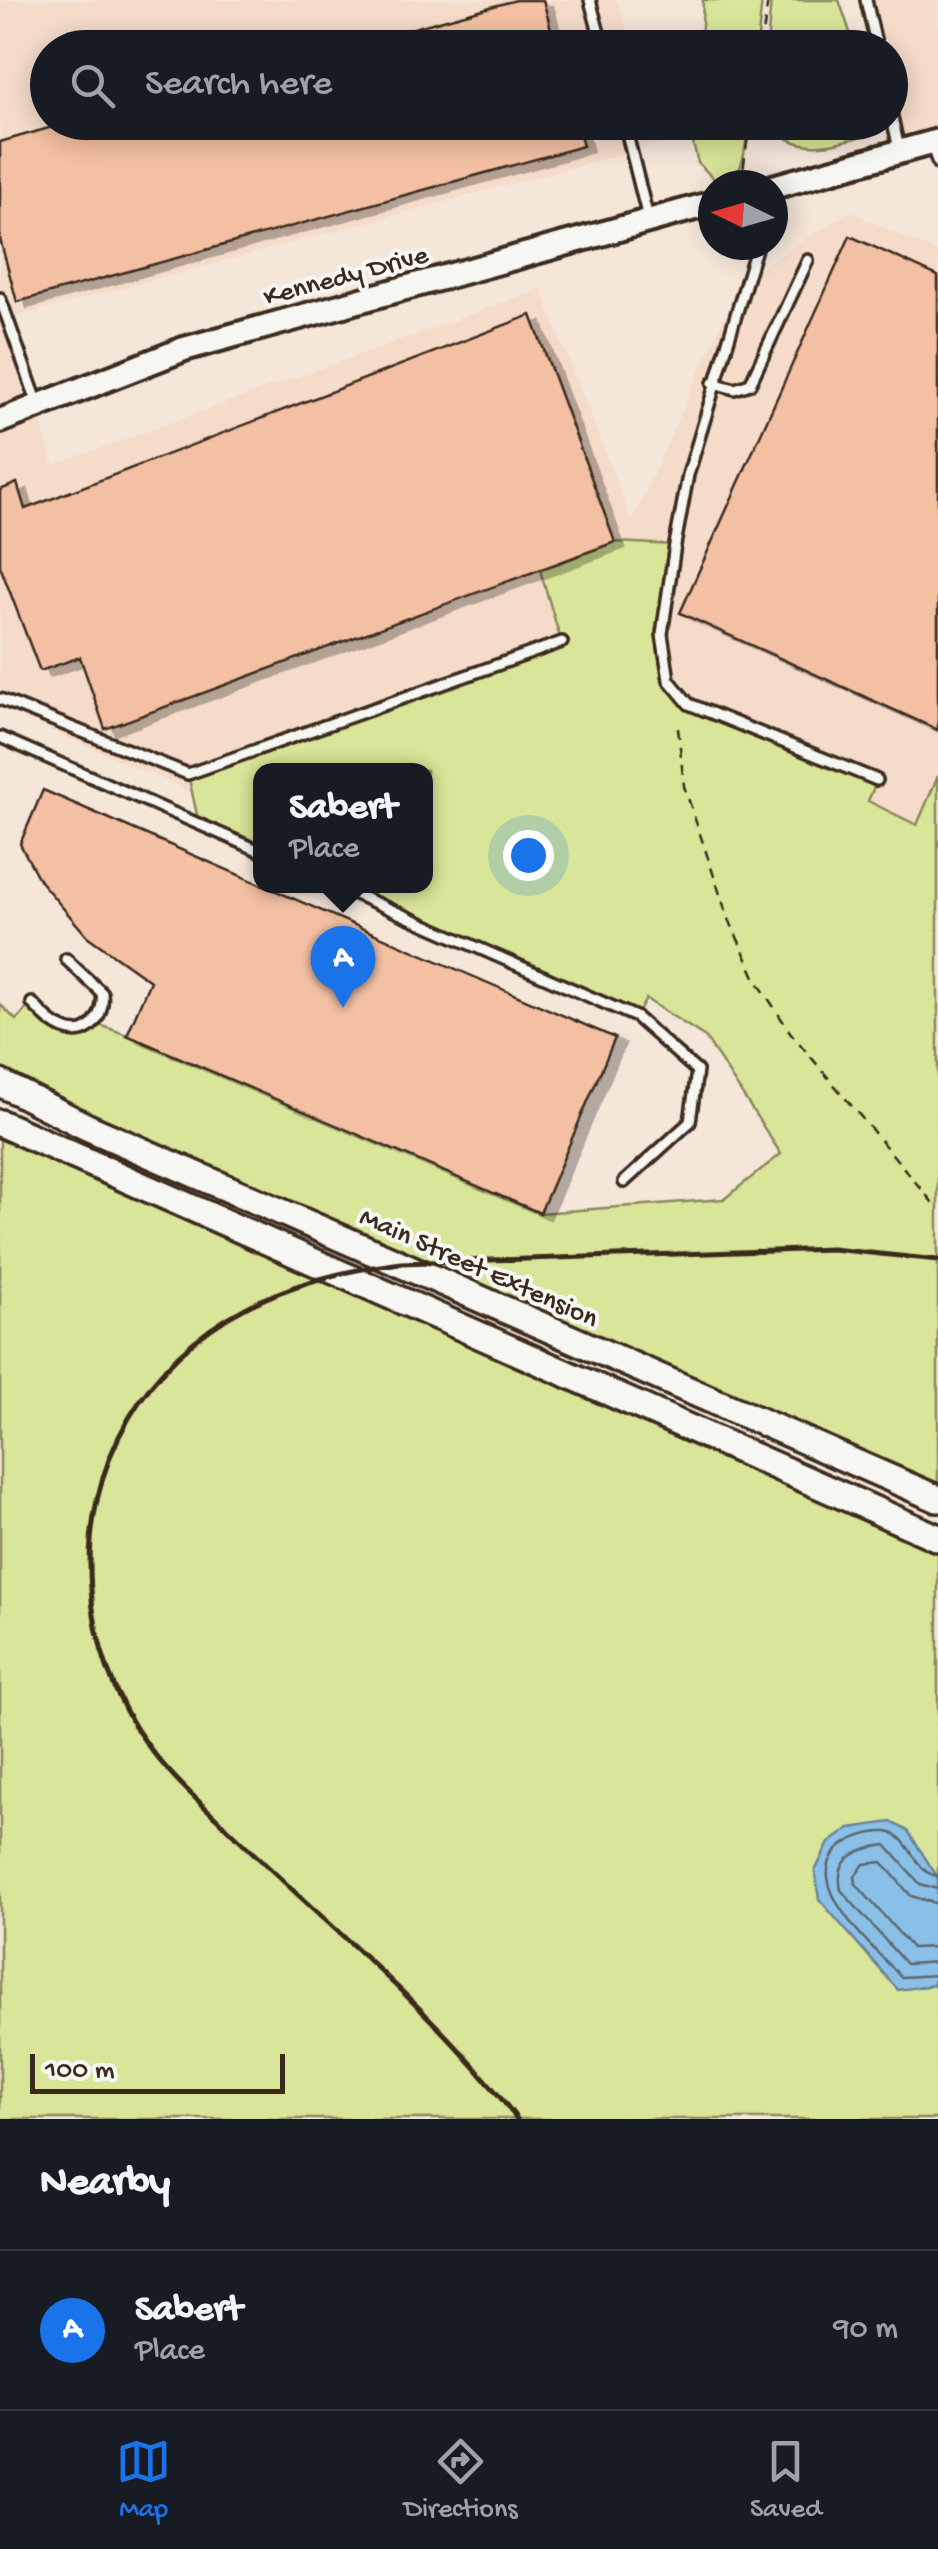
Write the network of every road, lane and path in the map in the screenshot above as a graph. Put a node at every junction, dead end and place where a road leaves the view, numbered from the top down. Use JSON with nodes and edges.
{"nodes":[{"id":1,"x":590,"y":0,"type":"edge"},
{"id":2,"x":768,"y":0,"type":"edge"},
{"id":3,"x":866,"y":0,"type":"edge"},
{"id":4,"x":598,"y":30,"type":"edge"},
{"id":5,"x":764,"y":30,"type":"edge"},
{"id":6,"x":873,"y":30,"type":"edge"},
{"id":7,"x":628,"y":140,"type":"edge"},
{"id":8,"x":747,"y":140,"type":"edge"},
{"id":9,"x":897,"y":140,"type":"edge"},
{"id":10,"x":936,"y":150,"type":"edge"},
{"id":11,"x":900,"y":152,"type":"junction"},
{"id":12,"x":743,"y":170,"type":"edge"},
{"id":13,"x":788,"y":183,"type":"edge"},
{"id":14,"x":698,"y":207,"type":"edge"},
{"id":15,"x":648,"y":221,"type":"junction"},
{"id":16,"x":752,"y":260,"type":"edge"},
{"id":17,"x":808,"y":260,"type":"dead end"},
{"id":18,"x":0,"y":298,"type":"edge"},
{"id":19,"x":714,"y":384,"type":"junction"},
{"id":20,"x":38,"y":404,"type":"junction"},
{"id":21,"x":0,"y":421,"type":"edge"},
{"id":22,"x":562,"y":642,"type":"dead end"},
{"id":23,"x":0,"y":699,"type":"edge"},
{"id":24,"x":678,"y":728,"type":"dead end"},
{"id":25,"x":0,"y":737,"type":"edge"},
{"id":26,"x":877,"y":780,"type":"dead end"},
{"id":27,"x":253,"y":849,"type":"edge"},
{"id":28,"x":353,"y":893,"type":"edge"},
{"id":29,"x":66,"y":959,"type":"dead end"},
{"id":30,"x":32,"y":1003,"type":"dead end"},
{"id":31,"x":0,"y":1083,"type":"edge"},
{"id":32,"x":0,"y":1122,"type":"edge"},
{"id":33,"x":624,"y":1182,"type":"dead end"},
{"id":34,"x":938,"y":1209,"type":"edge"},
{"id":35,"x":938,"y":1499,"type":"edge"},
{"id":36,"x":938,"y":1538,"type":"edge"}],
"edges":[{"from":1,"to":4,"type":"lane"},
{"from":2,"to":5,"type":"path"},
{"from":3,"to":6,"type":"lane"},
{"from":7,"to":15,"type":"lane"},
{"from":8,"to":12,"type":"path"},
{"from":9,"to":11,"type":"lane"},
{"from":10,"to":11,"type":"street"},
{"from":11,"to":13,"type":"street"},
{"from":14,"to":15,"type":"street","name":"Kennedy Drive"},
{"from":15,"to":20,"type":"street","name":"Kennedy Drive"},
{"from":16,"to":19,"type":"lane"},
{"from":17,"to":19,"type":"lane"},
{"from":18,"to":20,"type":"lane"},
{"from":19,"to":26,"type":"lane"},
{"from":20,"to":21,"type":"street","name":"Kennedy Drive"},
{"from":22,"to":23,"type":"lane"},
{"from":24,"to":34,"type":"path"},
{"from":25,"to":27,"type":"lane"},
{"from":28,"to":33,"type":"lane"},
{"from":29,"to":30,"type":"lane"},
{"from":31,"to":35,"type":"main road","name":"Main Street Extension"},
{"from":32,"to":36,"type":"main road"}]}
